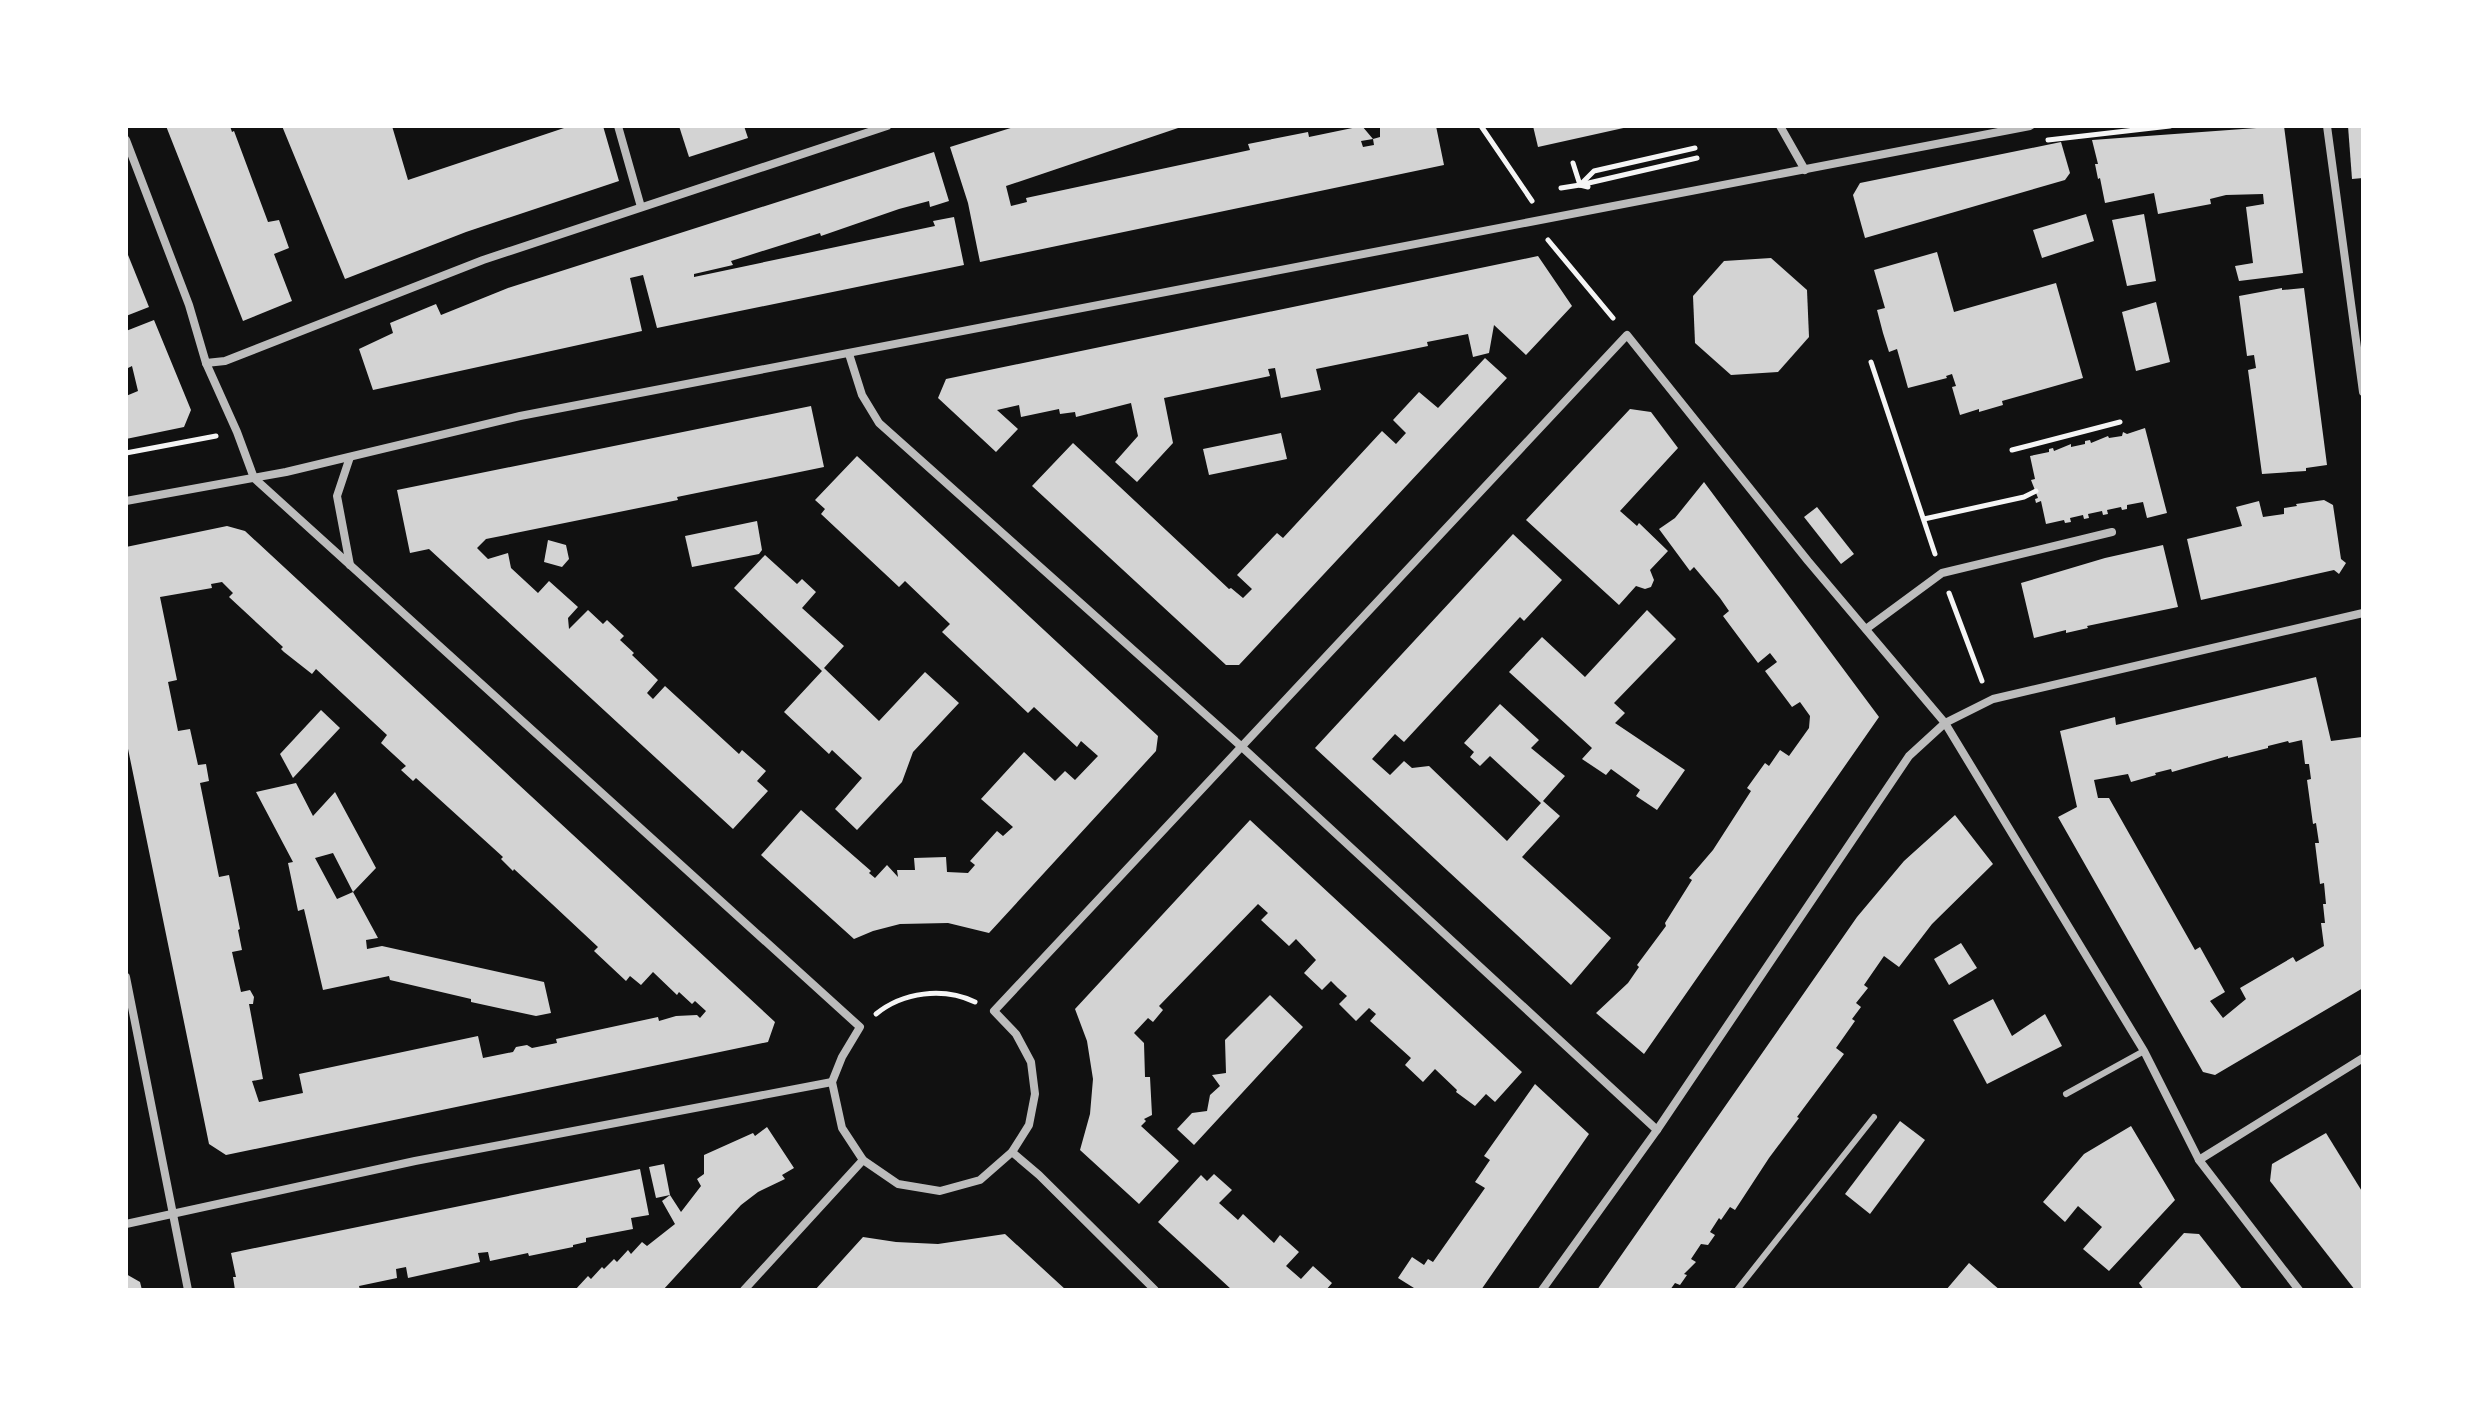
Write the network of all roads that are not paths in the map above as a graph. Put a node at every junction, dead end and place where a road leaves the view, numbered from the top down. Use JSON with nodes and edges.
{"nodes":[{"id":1,"x":618,"y":126,"type":"edge"},
{"id":2,"x":887,"y":126,"type":"edge"},
{"id":3,"x":1780,"y":126,"type":"edge"},
{"id":4,"x":2030,"y":126,"type":"edge"},
{"id":5,"x":2327,"y":126,"type":"edge"},
{"id":6,"x":126,"y":140,"type":"edge"},
{"id":7,"x":1805,"y":170,"type":"junction"},
{"id":8,"x":641,"y":207,"type":"junction"},
{"id":9,"x":849,"y":354,"type":"junction"},
{"id":10,"x":206,"y":363,"type":"junction"},
{"id":11,"x":2363,"y":392,"type":"edge"},
{"id":12,"x":350,"y":457,"type":"junction"},
{"id":13,"x":254,"y":478,"type":"junction"},
{"id":14,"x":126,"y":501,"type":"edge"},
{"id":15,"x":2112,"y":532,"type":"dead end"},
{"id":16,"x":350,"y":565,"type":"junction"},
{"id":17,"x":2363,"y":613,"type":"edge"},
{"id":18,"x":1866,"y":629,"type":"junction"},
{"id":19,"x":1945,"y":723,"type":"junction"},
{"id":20,"x":1243,"y":748,"type":"junction"},
{"id":21,"x":126,"y":977,"type":"edge"},
{"id":22,"x":2144,"y":1051,"type":"junction"},
{"id":23,"x":2363,"y":1058,"type":"edge"},
{"id":24,"x":832,"y":1082,"type":"junction"},
{"id":25,"x":2066,"y":1094,"type":"dead end"},
{"id":26,"x":1874,"y":1117,"type":"dead end"},
{"id":27,"x":1657,"y":1130,"type":"junction"},
{"id":28,"x":1012,"y":1152,"type":"junction"},
{"id":29,"x":863,"y":1160,"type":"junction"},
{"id":30,"x":2199,"y":1160,"type":"junction"},
{"id":31,"x":171,"y":1215,"type":"junction"},
{"id":32,"x":126,"y":1224,"type":"edge"},
{"id":33,"x":188,"y":1290,"type":"edge"},
{"id":34,"x":744,"y":1290,"type":"edge"},
{"id":35,"x":1155,"y":1290,"type":"edge"},
{"id":36,"x":1542,"y":1290,"type":"edge"},
{"id":37,"x":1737,"y":1290,"type":"edge"},
{"id":38,"x":2299,"y":1290,"type":"edge"}],
"edges":[{"from":1,"to":8,"type":"street"},
{"from":2,"to":8,"type":"street"},
{"from":3,"to":7,"type":"street"},
{"from":4,"to":7,"type":"street"},
{"from":5,"to":11,"type":"street"},
{"from":6,"to":10,"type":"street"},
{"from":7,"to":9,"type":"street"},
{"from":8,"to":10,"type":"street"},
{"from":9,"to":12,"type":"street"},
{"from":9,"to":20,"type":"street"},
{"from":10,"to":13,"type":"street"},
{"from":12,"to":13,"type":"street"},
{"from":12,"to":16,"type":"street"},
{"from":13,"to":14,"type":"street"},
{"from":13,"to":16,"type":"street"},
{"from":15,"to":18,"type":"street"},
{"from":16,"to":24,"type":"street"},
{"from":17,"to":19,"type":"street"},
{"from":18,"to":19,"type":"street"},
{"from":18,"to":20,"type":"street"},
{"from":19,"to":22,"type":"street"},
{"from":19,"to":27,"type":"street"},
{"from":20,"to":27,"type":"street"},
{"from":20,"to":28,"type":"street"},
{"from":21,"to":31,"type":"street"},
{"from":22,"to":25,"type":"lane"},
{"from":22,"to":30,"type":"street"},
{"from":23,"to":30,"type":"street"},
{"from":24,"to":29,"type":"street"},
{"from":24,"to":31,"type":"street"},
{"from":26,"to":37,"type":"lane"},
{"from":27,"to":36,"type":"street"},
{"from":28,"to":29,"type":"street"},
{"from":28,"to":35,"type":"street"},
{"from":29,"to":34,"type":"street"},
{"from":30,"to":38,"type":"street"},
{"from":31,"to":32,"type":"street"},
{"from":31,"to":33,"type":"street"}]}
